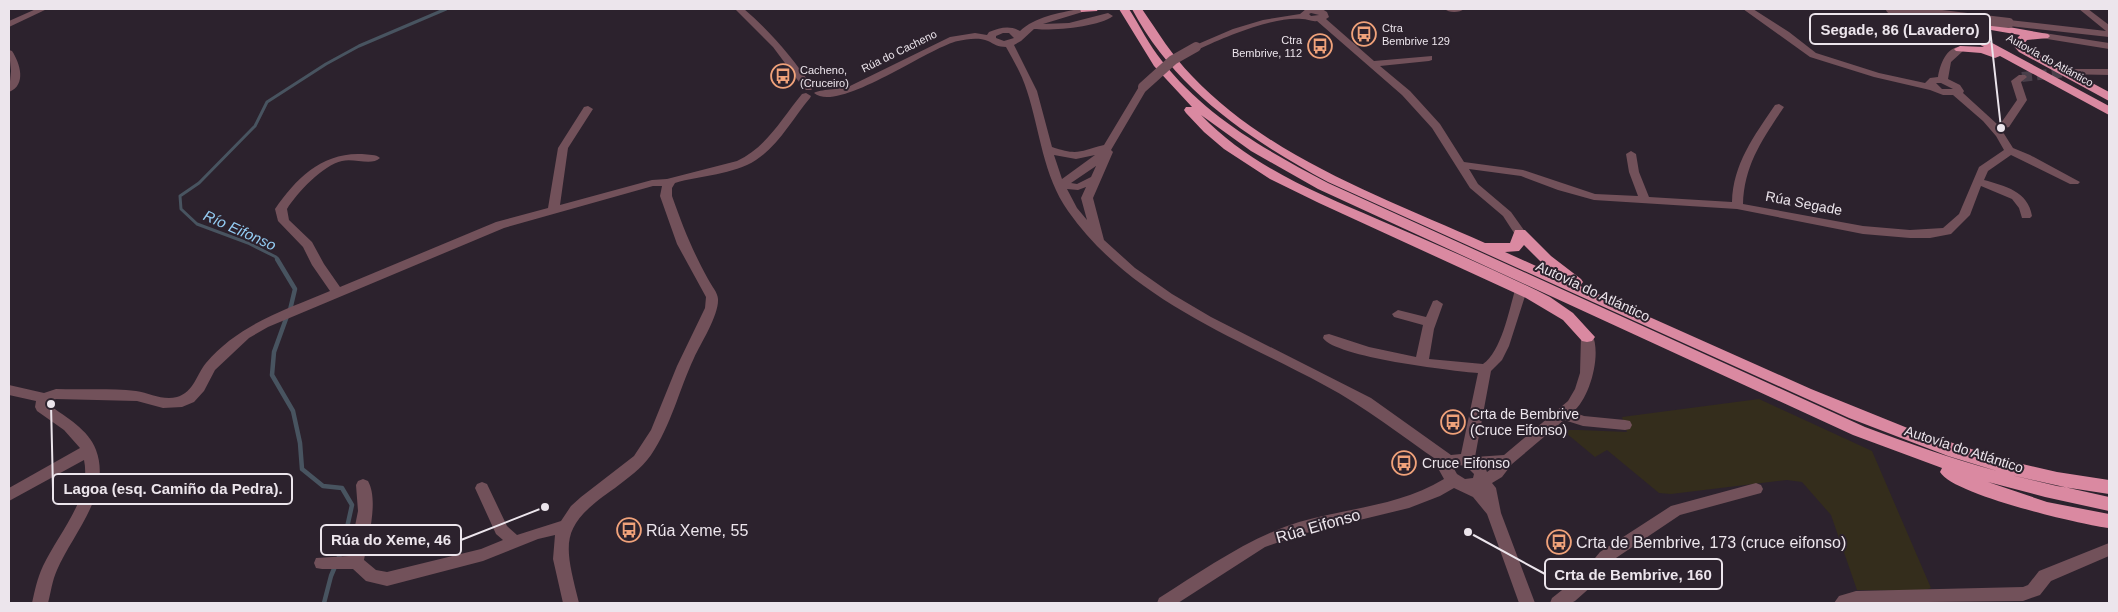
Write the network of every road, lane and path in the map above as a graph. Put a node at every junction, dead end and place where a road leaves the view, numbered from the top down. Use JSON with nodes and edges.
{"nodes":[{"id":1,"x":43,"y":9,"type":"edge"},
{"id":2,"x":739,"y":9,"type":"edge"},
{"id":3,"x":1123,"y":9,"type":"edge"},
{"id":4,"x":1137,"y":9,"type":"edge"},
{"id":5,"x":1287,"y":9,"type":"edge"},
{"id":6,"x":1449,"y":9,"type":"edge"},
{"id":7,"x":1460,"y":9,"type":"edge"},
{"id":8,"x":1747,"y":9,"type":"edge"},
{"id":9,"x":1891,"y":9,"type":"edge"},
{"id":10,"x":1914,"y":9,"type":"edge"},
{"id":11,"x":1923,"y":9,"type":"edge"},
{"id":12,"x":1938,"y":9,"type":"edge"},
{"id":13,"x":2084,"y":9,"type":"edge"},
{"id":14,"x":1089,"y":10,"type":"edge"},
{"id":15,"x":1318,"y":13,"type":"edge"},
{"id":16,"x":1305,"y":14,"type":"junction"},
{"id":17,"x":1108,"y":16,"type":"dead end"},
{"id":18,"x":9,"y":24,"type":"edge"},
{"id":19,"x":1034,"y":24,"type":"junction"},
{"id":20,"x":2108,"y":26,"type":"edge"},
{"id":21,"x":1002,"y":30,"type":"junction"},
{"id":22,"x":2109,"y":34,"type":"edge"},
{"id":23,"x":2044,"y":36,"type":"junction"},
{"id":24,"x":1019,"y":37,"type":"junction"},
{"id":25,"x":991,"y":39,"type":"junction"},
{"id":26,"x":1009,"y":44,"type":"junction"},
{"id":27,"x":2109,"y":46,"type":"edge"},
{"id":28,"x":1960,"y":50,"type":"junction"},
{"id":29,"x":9,"y":53,"type":"edge"},
{"id":30,"x":1429,"y":58,"type":"dead end"},
{"id":31,"x":1372,"y":64,"type":"junction"},
{"id":32,"x":2067,"y":72,"type":"tunnel mouth"},
{"id":33,"x":2109,"y":72,"type":"edge"},
{"id":34,"x":2022,"y":77,"type":"dead end"},
{"id":35,"x":2050,"y":78,"type":"junction"},
{"id":36,"x":1944,"y":80,"type":"junction"},
{"id":37,"x":1931,"y":86,"type":"junction"},
{"id":38,"x":9,"y":89,"type":"edge"},
{"id":39,"x":1182,"y":90,"type":"junction"},
{"id":40,"x":807,"y":92,"type":"junction"},
{"id":41,"x":1956,"y":93,"type":"junction"},
{"id":42,"x":2109,"y":97,"type":"edge"},
{"id":43,"x":2109,"y":102,"type":"edge"},
{"id":44,"x":1779,"y":107,"type":"dead end"},
{"id":45,"x":588,"y":109,"type":"dead end"},
{"id":46,"x":2109,"y":111,"type":"edge"},
{"id":47,"x":1996,"y":128,"type":"junction"},
{"id":48,"x":1109,"y":146,"type":"junction"},
{"id":49,"x":1047,"y":149,"type":"junction"},
{"id":50,"x":2009,"y":150,"type":"junction"},
{"id":51,"x":1631,"y":154,"type":"dead end"},
{"id":52,"x":375,"y":158,"type":"dead end"},
{"id":53,"x":1461,"y":165,"type":"junction"},
{"id":54,"x":1094,"y":180,"type":"junction"},
{"id":55,"x":670,"y":182,"type":"junction"},
{"id":56,"x":1979,"y":182,"type":"junction"},
{"id":57,"x":2074,"y":182,"type":"dead end"},
{"id":58,"x":1059,"y":185,"type":"junction"},
{"id":59,"x":1645,"y":200,"type":"junction"},
{"id":60,"x":1737,"y":206,"type":"junction"},
{"id":61,"x":554,"y":209,"type":"junction"},
{"id":62,"x":2026,"y":216,"type":"dead end"},
{"id":63,"x":1520,"y":233,"type":"junction"},
{"id":64,"x":1469,"y":241,"type":"junction"},
{"id":65,"x":1099,"y":243,"type":"junction"},
{"id":66,"x":1521,"y":290,"type":"junction"},
{"id":67,"x":338,"y":292,"type":"junction"},
{"id":68,"x":1437,"y":304,"type":"dead end"},
{"id":69,"x":1613,"y":306,"type":"junction"},
{"id":70,"x":1398,"y":314,"type":"dead end"},
{"id":71,"x":1431,"y":323,"type":"junction"},
{"id":72,"x":1587,"y":337,"type":"joint"},
{"id":73,"x":1329,"y":338,"type":"dead end"},
{"id":74,"x":1422,"y":362,"type":"junction"},
{"id":75,"x":1485,"y":369,"type":"junction"},
{"id":76,"x":9,"y":390,"type":"edge"},
{"id":77,"x":44,"y":398,"type":"junction"},
{"id":78,"x":1563,"y":414,"type":"junction"},
{"id":79,"x":1625,"y":425,"type":"dead end"},
{"id":80,"x":1904,"y":449,"type":"junction"},
{"id":81,"x":88,"y":450,"type":"junction"},
{"id":82,"x":1506,"y":460,"type":"junction"},
{"id":83,"x":1450,"y":461,"type":"junction"},
{"id":84,"x":1470,"y":462,"type":"junction"},
{"id":85,"x":1469,"y":481,"type":"junction"},
{"id":86,"x":363,"y":485,"type":"dead end"},
{"id":87,"x":2109,"y":487,"type":"edge"},
{"id":88,"x":482,"y":488,"type":"dead end"},
{"id":89,"x":1756,"y":489,"type":"dead end"},
{"id":90,"x":9,"y":495,"type":"edge"},
{"id":91,"x":2109,"y":504,"type":"edge"},
{"id":92,"x":2109,"y":521,"type":"edge"},
{"id":93,"x":565,"y":526,"type":"junction"},
{"id":94,"x":515,"y":542,"type":"junction"},
{"id":95,"x":2109,"y":548,"type":"edge"},
{"id":96,"x":40,"y":603,"type":"edge"},
{"id":97,"x":571,"y":603,"type":"edge"},
{"id":98,"x":1165,"y":603,"type":"edge"},
{"id":99,"x":1527,"y":603,"type":"edge"},
{"id":100,"x":1558,"y":603,"type":"edge"},
{"id":101,"x":1842,"y":603,"type":"edge"}],
"edges":[{"from":1,"to":18,"type":"street"},
{"from":2,"to":40,"type":"street"},
{"from":3,"to":39,"type":"highway","name":"Autovía do Atlántico"},
{"from":4,"to":64,"type":"highway","name":"Autovía do Atlántico"},
{"from":5,"to":16,"type":"street"},
{"from":6,"to":7,"type":"street"},
{"from":8,"to":37,"type":"street"},
{"from":9,"to":22,"type":"street","bridge":true},
{"from":10,"to":28,"type":"highway"},
{"from":11,"to":35,"type":"highway","name":"Autovía do Atlántico"},
{"from":12,"to":23,"type":"highway"},
{"from":12,"to":43,"type":"highway","name":"Autovía do Atlántico"},
{"from":13,"to":20,"type":"street"},
{"from":14,"to":19,"type":"street"},
{"from":15,"to":16,"type":"street"},
{"from":15,"to":31,"type":"street"},
{"from":16,"to":48,"type":"street","bridge":true},
{"from":17,"to":19,"type":"street"},
{"from":19,"to":21,"type":"street"},
{"from":19,"to":24,"type":"street"},
{"from":21,"to":24,"type":"street"},
{"from":21,"to":25,"type":"street"},
{"from":23,"to":27,"type":"street"},
{"from":23,"to":42,"type":"highway"},
{"from":24,"to":26,"type":"street"},
{"from":25,"to":26,"type":"street","name":"Rúa do Cacheno"},
{"from":25,"to":40,"type":"street","name":"Rúa do Cacheno"},
{"from":26,"to":49,"type":"street"},
{"from":28,"to":35,"type":"highway"},
{"from":28,"to":36,"type":"street"},
{"from":29,"to":38,"type":"street"},
{"from":30,"to":31,"type":"street"},
{"from":31,"to":53,"type":"street"},
{"from":32,"to":33,"type":"street"},
{"from":34,"to":47,"type":"street"},
{"from":35,"to":46,"type":"highway","name":"Autovía do Atlántico"},
{"from":36,"to":37,"type":"street"},
{"from":36,"to":41,"type":"street"},
{"from":37,"to":41,"type":"street"},
{"from":39,"to":66,"type":"highway"},
{"from":39,"to":80,"type":"highway","name":"Autovía do Atlántico"},
{"from":40,"to":55,"type":"street"},
{"from":41,"to":47,"type":"street"},
{"from":44,"to":60,"type":"street"},
{"from":45,"to":61,"type":"street"},
{"from":47,"to":50,"type":"street"},
{"from":48,"to":49,"type":"street"},
{"from":48,"to":54,"type":"street"},
{"from":48,"to":58,"type":"street"},
{"from":49,"to":58,"type":"street"},
{"from":50,"to":56,"type":"street","name":"Rúa Segade"},
{"from":50,"to":57,"type":"street"},
{"from":51,"to":59,"type":"street"},
{"from":52,"to":67,"type":"street"},
{"from":53,"to":59,"type":"street","name":"Rúa Segade"},
{"from":53,"to":63,"type":"street"},
{"from":54,"to":58,"type":"street"},
{"from":54,"to":65,"type":"street"},
{"from":55,"to":61,"type":"street"},
{"from":55,"to":93,"type":"street"},
{"from":56,"to":60,"type":"street","name":"Rúa Segade"},
{"from":56,"to":62,"type":"street"},
{"from":58,"to":65,"type":"street"},
{"from":59,"to":60,"type":"street","name":"Rúa Segade"},
{"from":61,"to":67,"type":"street"},
{"from":63,"to":64,"type":"highway"},
{"from":63,"to":69,"type":"highway"},
{"from":64,"to":69,"type":"highway","name":"Autovía do Atlántico"},
{"from":65,"to":83,"type":"street"},
{"from":66,"to":72,"type":"highway"},
{"from":66,"to":75,"type":"street"},
{"from":67,"to":77,"type":"street"},
{"from":68,"to":71,"type":"street"},
{"from":69,"to":87,"type":"highway","name":"Autovía do Atlántico"},
{"from":70,"to":71,"type":"street"},
{"from":71,"to":74,"type":"street"},
{"from":72,"to":78,"type":"street","name":"Rúa Eifonso"},
{"from":73,"to":74,"type":"street"},
{"from":74,"to":75,"type":"street"},
{"from":75,"to":84,"type":"street"},
{"from":76,"to":77,"type":"street"},
{"from":77,"to":81,"type":"street"},
{"from":78,"to":79,"type":"street"},
{"from":78,"to":82,"type":"street","name":"Rúa Eifonso"},
{"from":80,"to":91,"type":"highway","name":"Autovía do Atlántico"},
{"from":80,"to":92,"type":"highway"},
{"from":81,"to":90,"type":"street"},
{"from":81,"to":96,"type":"street"},
{"from":82,"to":84,"type":"street"},
{"from":82,"to":85,"type":"street","name":"Rúa Eifonso"},
{"from":83,"to":84,"type":"street"},
{"from":83,"to":85,"type":"street"},
{"from":84,"to":85,"type":"street"},
{"from":85,"to":98,"type":"street","name":"Rúa Eifonso"},
{"from":85,"to":99,"type":"street"},
{"from":86,"to":94,"type":"street"},
{"from":88,"to":94,"type":"street"},
{"from":89,"to":100,"type":"street"},
{"from":93,"to":94,"type":"street"},
{"from":93,"to":97,"type":"street"},
{"from":95,"to":101,"type":"street"}]}
